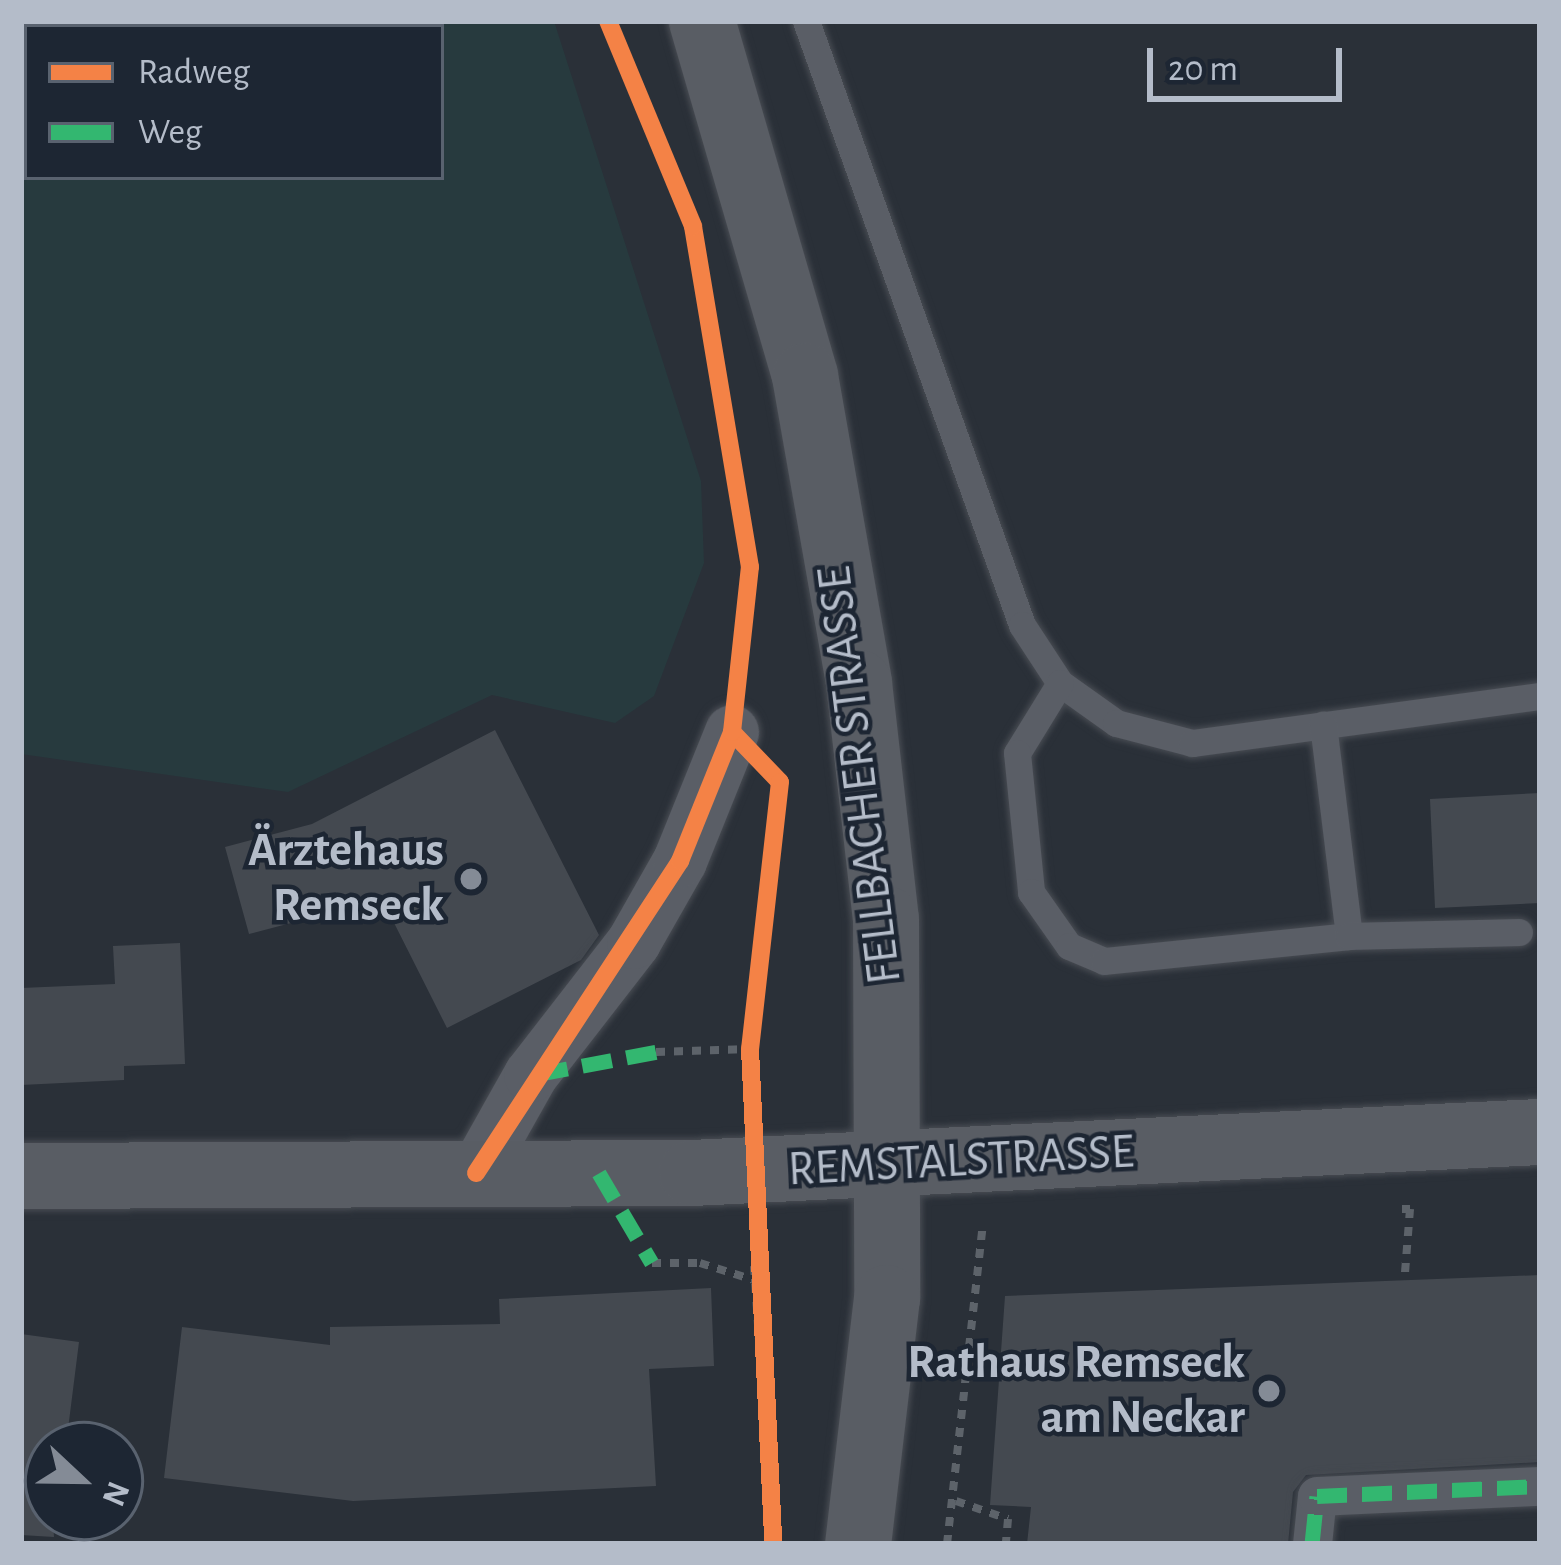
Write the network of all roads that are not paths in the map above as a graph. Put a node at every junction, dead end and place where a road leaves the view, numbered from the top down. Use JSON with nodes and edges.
{"nodes":[{"id":1,"x":702,"y":21,"type":"edge"},
{"id":2,"x":806,"y":21,"type":"edge"},
{"id":3,"x":1060,"y":683,"type":"junction"},
{"id":4,"x":1540,"y":696,"type":"edge"},
{"id":5,"x":1323,"y":725,"type":"junction"},
{"id":6,"x":731,"y":732,"type":"road end"},
{"id":7,"x":1519,"y":932,"type":"dead end"},
{"id":8,"x":1349,"y":936,"type":"junction"},
{"id":9,"x":1540,"y":1132,"type":"edge"},
{"id":10,"x":891,"y":1167,"type":"junction"},
{"id":11,"x":476,"y":1173,"type":"junction"},
{"id":12,"x":21,"y":1176,"type":"edge"},
{"id":13,"x":1540,"y":1486,"type":"edge"},
{"id":14,"x":858,"y":1544,"type":"edge"},
{"id":15,"x":1312,"y":1544,"type":"edge"}],
"edges":[{"from":1,"to":10,"type":"main road","name":"FELLBACHER STRASSE"},
{"from":2,"to":3,"type":"lane"},
{"from":3,"to":5,"type":"lane"},
{"from":3,"to":8,"type":"lane"},
{"from":4,"to":5,"type":"lane"},
{"from":5,"to":8,"type":"lane"},
{"from":6,"to":11,"type":"street"},
{"from":7,"to":8,"type":"lane"},
{"from":9,"to":10,"type":"main road","name":"REMSTALSTRASSE"},
{"from":10,"to":11,"type":"main road","name":"REMSTALSTRASSE"},
{"from":10,"to":14,"type":"main road","name":"FELLBACHER STRASSE"},
{"from":11,"to":12,"type":"main road","name":"REMSTALSTRASSE"},
{"from":13,"to":15,"type":"street"}]}
